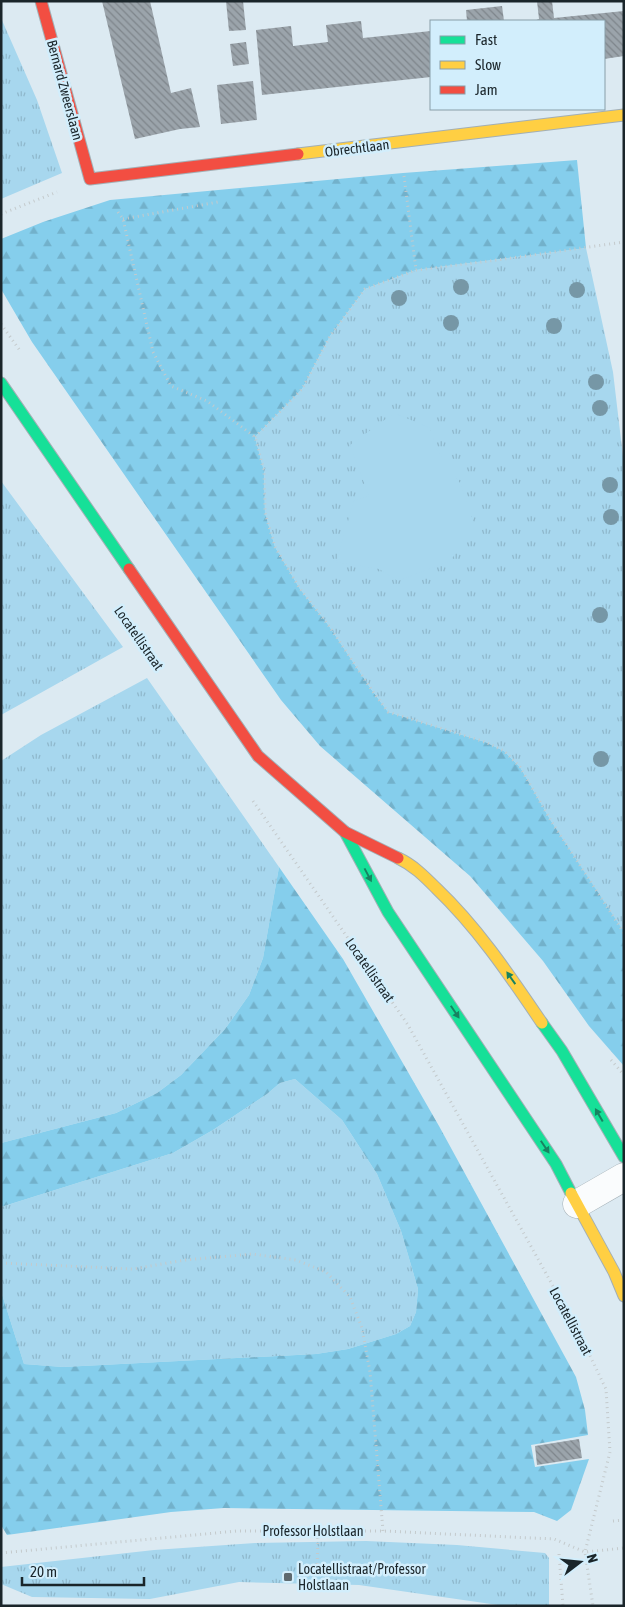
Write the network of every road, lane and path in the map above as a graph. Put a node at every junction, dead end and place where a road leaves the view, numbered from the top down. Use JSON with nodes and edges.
{"nodes":[{"id":1,"x":41,"y":1,"type":"edge"},
{"id":2,"x":623,"y":119,"type":"edge"},
{"id":3,"x":398,"y":143,"type":"junction"},
{"id":4,"x":90,"y":179,"type":"junction"},
{"id":5,"x":1,"y":214,"type":"edge"},
{"id":6,"x":624,"y":242,"type":"edge"},
{"id":7,"x":416,"y":270,"type":"junction"},
{"id":8,"x":1,"y":324,"type":"edge"},
{"id":9,"x":24,"y":357,"type":"dead end"},
{"id":10,"x":1,"y":378,"type":"edge"},
{"id":11,"x":4,"y":387,"type":"edge"},
{"id":12,"x":255,"y":436,"type":"junction"},
{"id":13,"x":251,"y":798,"type":"dead end"},
{"id":14,"x":345,"y":832,"type":"junction"},
{"id":15,"x":624,"y":932,"type":"edge"},
{"id":16,"x":610,"y":1060,"type":"dead end"},
{"id":17,"x":624,"y":1075,"type":"edge"},
{"id":18,"x":624,"y":1157,"type":"edge"},
{"id":19,"x":624,"y":1177,"type":"edge"},
{"id":20,"x":577,"y":1204,"type":"junction"},
{"id":21,"x":1,"y":1262,"type":"edge"},
{"id":22,"x":624,"y":1296,"type":"edge"},
{"id":23,"x":624,"y":1520,"type":"edge"},
{"id":24,"x":612,"y":1521,"type":"dead end"},
{"id":25,"x":318,"y":1531,"type":"junction"},
{"id":26,"x":383,"y":1531,"type":"junction"},
{"id":27,"x":624,"y":1548,"type":"edge"},
{"id":28,"x":585,"y":1552,"type":"junction"},
{"id":29,"x":1,"y":1553,"type":"edge"},
{"id":30,"x":559,"y":1554,"type":"dead end"},
{"id":31,"x":288,"y":1577,"type":"dead end"},
{"id":32,"x":563,"y":1606,"type":"edge"},
{"id":33,"x":593,"y":1606,"type":"edge"}],
"edges":[{"from":1,"to":4,"type":"main road","name":"Bernard Zweerslaan"},
{"from":2,"to":3,"type":"main road","name":"Obrechtlaan"},
{"from":3,"to":4,"type":"main road","name":"Obrechtlaan"},
{"from":3,"to":7,"type":"path"},
{"from":4,"to":5,"type":"path"},
{"from":4,"to":12,"type":"path"},
{"from":6,"to":7,"type":"path"},
{"from":7,"to":12,"type":"path"},
{"from":8,"to":9,"type":"path"},
{"from":10,"to":11,"type":"main road"},
{"from":11,"to":14,"type":"main road"},
{"from":12,"to":15,"type":"path"},
{"from":13,"to":28,"type":"path","name":"Locatellistraat"},
{"from":18,"to":14,"type":"main road","one_way":true},
{"from":14,"to":20,"type":"main road","one_way":true},
{"from":16,"to":17,"type":"path"},
{"from":19,"to":20,"type":"street"},
{"from":20,"to":22,"type":"main road"},
{"from":21,"to":26,"type":"path"},
{"from":23,"to":24,"type":"path"},
{"from":25,"to":26,"type":"path","name":"Professor Holstlaan"},
{"from":25,"to":29,"type":"path","name":"Professor Holstlaan"},
{"from":25,"to":31,"type":"path"},
{"from":26,"to":28,"type":"path","name":"Professor Holstlaan"},
{"from":27,"to":28,"type":"path","name":"Professor Holstlaan"},
{"from":28,"to":33,"type":"path"},
{"from":30,"to":32,"type":"path"}]}
